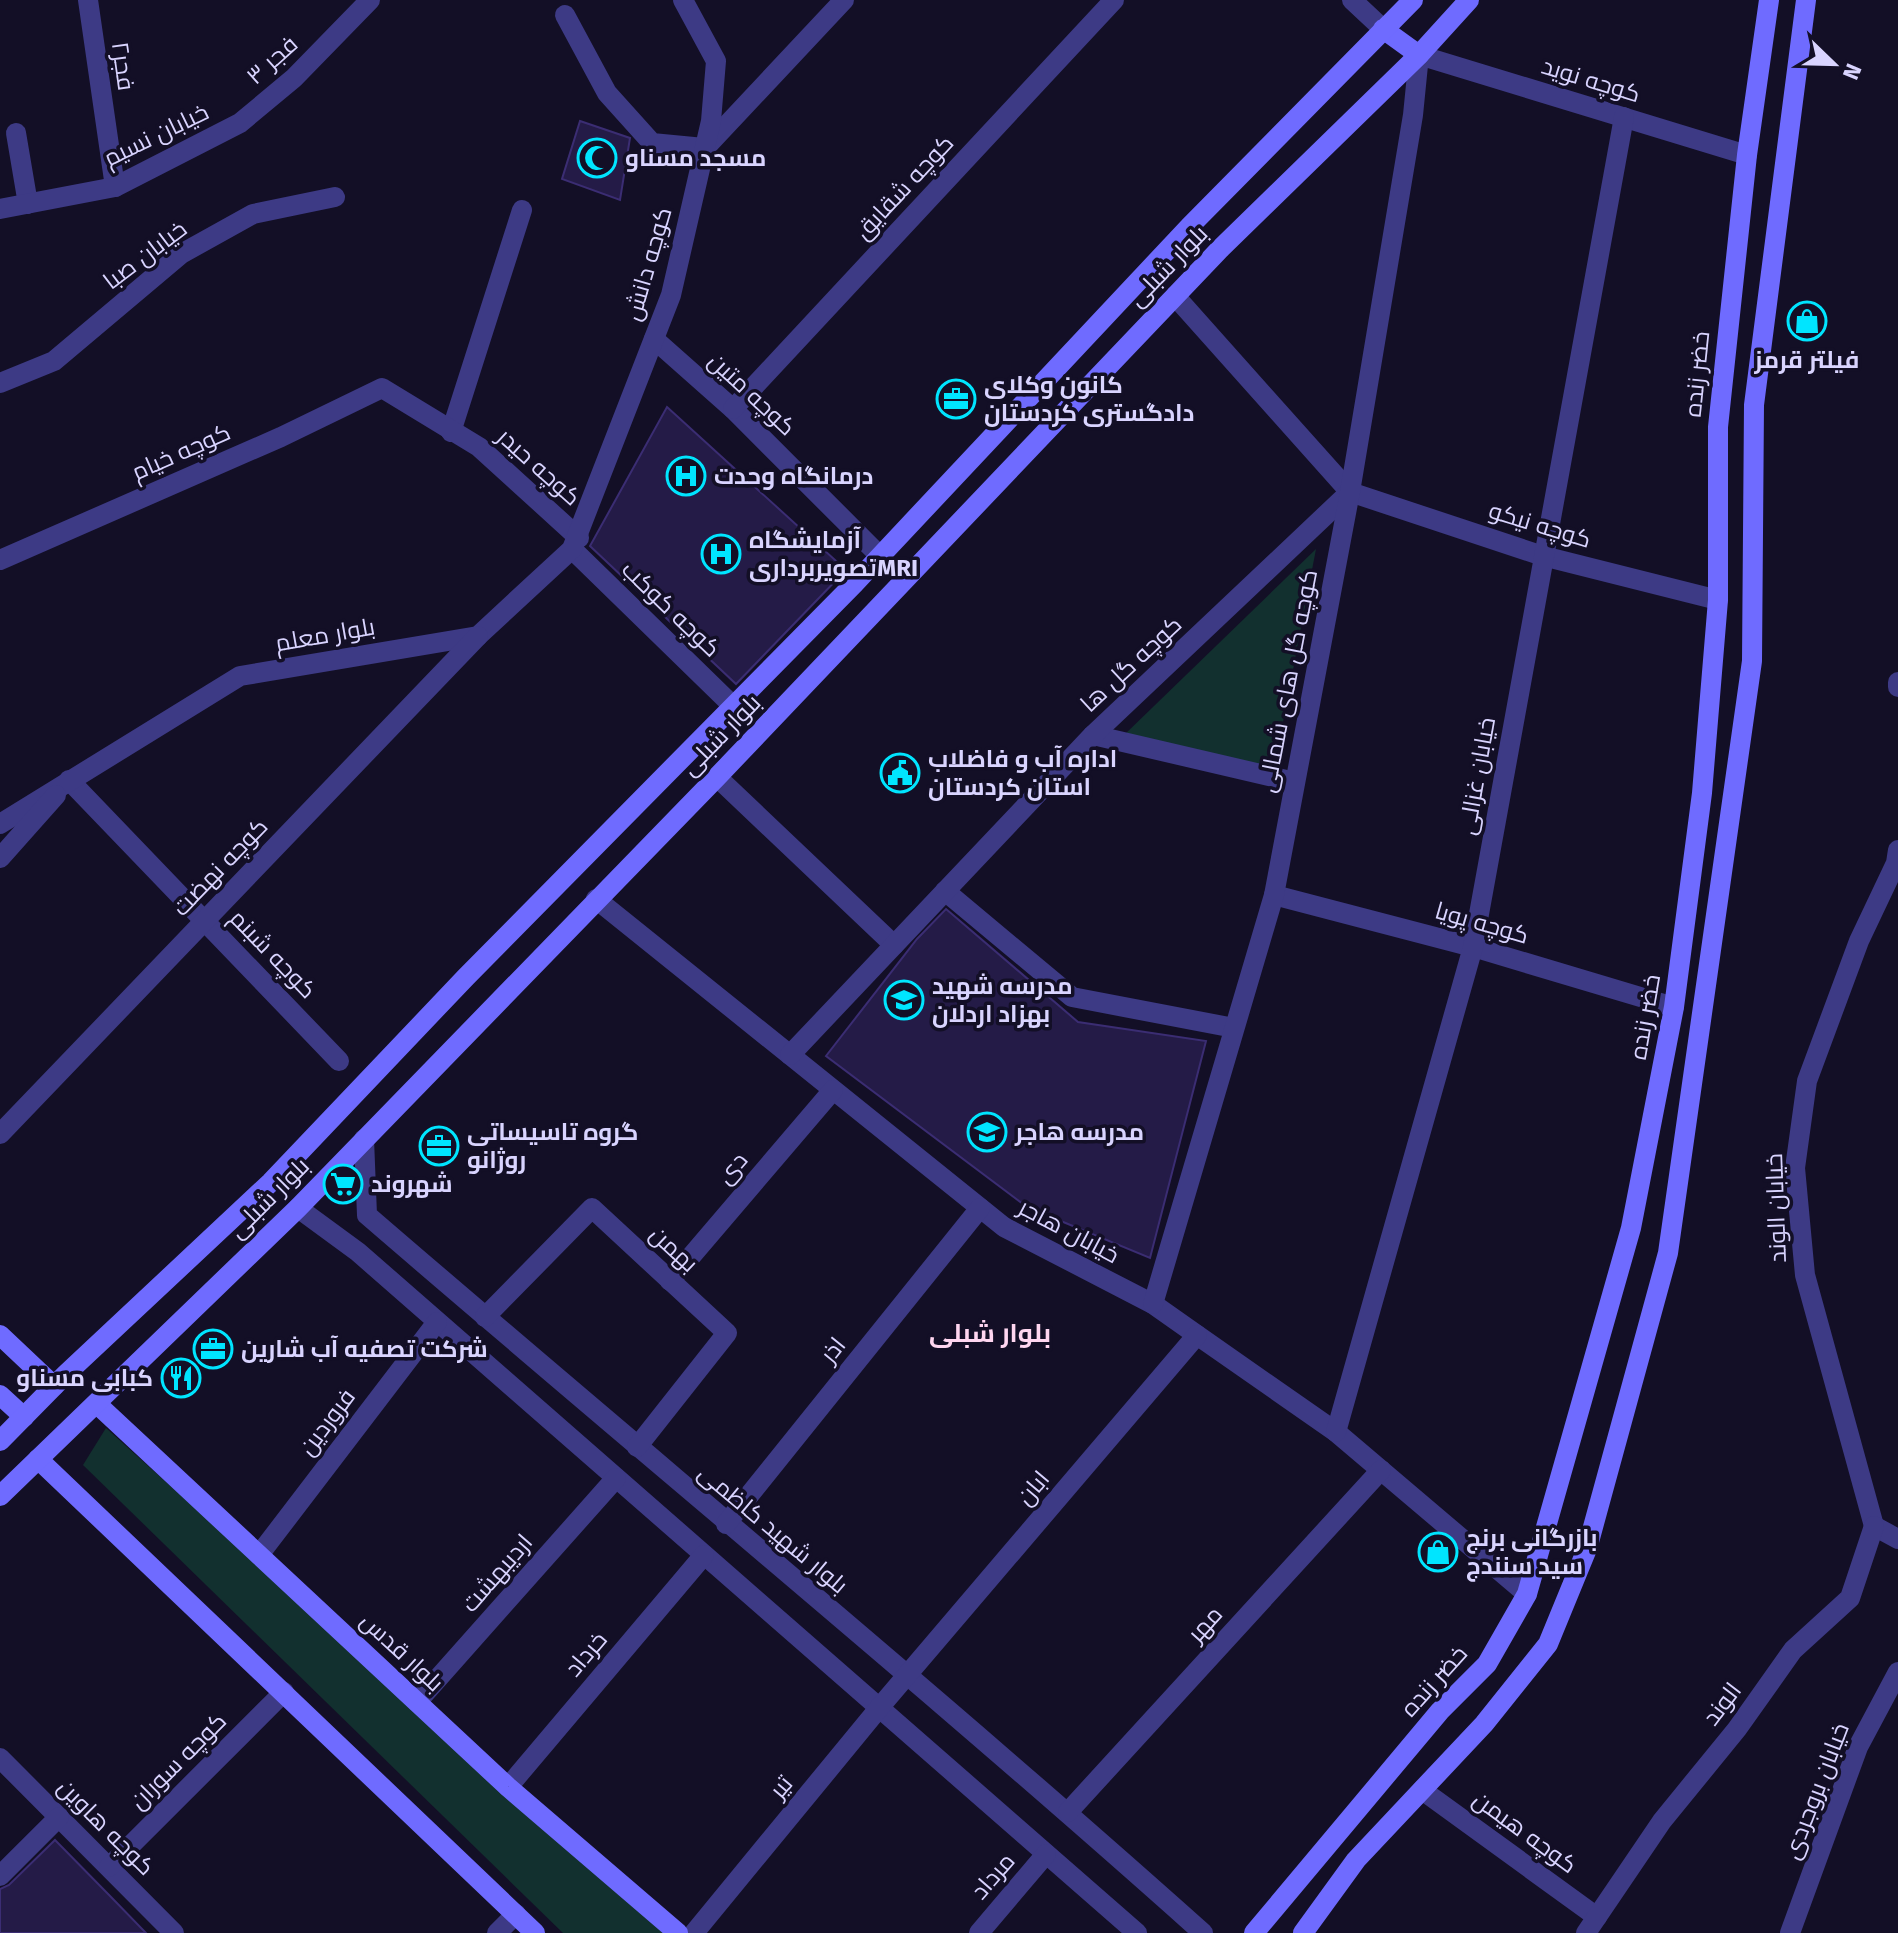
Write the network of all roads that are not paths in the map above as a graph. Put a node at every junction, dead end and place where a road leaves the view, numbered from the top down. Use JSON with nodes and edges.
{"nodes":[{"id":1,"x":88,"y":0,"type":"edge"},
{"id":2,"x":370,"y":0,"type":"edge"},
{"id":3,"x":683,"y":0,"type":"edge"},
{"id":4,"x":844,"y":0,"type":"edge"},
{"id":5,"x":1114,"y":0,"type":"edge"},
{"id":6,"x":1352,"y":0,"type":"edge"},
{"id":7,"x":1413,"y":0,"type":"edge"},
{"id":8,"x":1469,"y":0,"type":"edge"},
{"id":9,"x":1769,"y":0,"type":"edge"},
{"id":10,"x":1806,"y":0,"type":"edge"},
{"id":11,"x":565,"y":15,"type":"dead end"},
{"id":12,"x":1383,"y":29,"type":"junction"},
{"id":13,"x":1419,"y":55,"type":"junction"},
{"id":14,"x":1624,"y":117,"type":"junction"},
{"id":15,"x":240,"y":123,"type":"joint"},
{"id":16,"x":16,"y":133,"type":"dead end"},
{"id":17,"x":704,"y":148,"type":"junction"},
{"id":18,"x":1747,"y":155,"type":"junction"},
{"id":19,"x":115,"y":187,"type":"junction"},
{"id":20,"x":335,"y":197,"type":"dead end"},
{"id":21,"x":28,"y":204,"type":"junction"},
{"id":22,"x":0,"y":209,"type":"edge"},
{"id":23,"x":522,"y":210,"type":"dead end"},
{"id":24,"x":1175,"y":296,"type":"junction"},
{"id":25,"x":654,"y":339,"type":"junction"},
{"id":26,"x":0,"y":383,"type":"edge"},
{"id":27,"x":382,"y":388,"type":"joint"},
{"id":28,"x":733,"y":409,"type":"junction"},
{"id":29,"x":451,"y":432,"type":"junction"},
{"id":30,"x":1350,"y":492,"type":"junction"},
{"id":31,"x":576,"y":544,"type":"junction"},
{"id":32,"x":880,"y":556,"type":"junction"},
{"id":33,"x":1543,"y":556,"type":"junction"},
{"id":34,"x":0,"y":560,"type":"edge"},
{"id":35,"x":1718,"y":600,"type":"junction"},
{"id":36,"x":478,"y":636,"type":"junction"},
{"id":37,"x":733,"y":706,"type":"junction"},
{"id":38,"x":1093,"y":735,"type":"junction"},
{"id":39,"x":717,"y":777,"type":"junction"},
{"id":40,"x":69,"y":780,"type":"junction"},
{"id":41,"x":1295,"y":782,"type":"junction"},
{"id":42,"x":0,"y":824,"type":"edge"},
{"id":43,"x":1898,"y":850,"type":"edge"},
{"id":44,"x":0,"y":858,"type":"edge"},
{"id":45,"x":945,"y":891,"type":"junction"},
{"id":46,"x":1274,"y":895,"type":"junction"},
{"id":47,"x":596,"y":899,"type":"junction"},
{"id":48,"x":204,"y":921,"type":"junction"},
{"id":49,"x":894,"y":945,"type":"junction"},
{"id":50,"x":1473,"y":947,"type":"junction"},
{"id":51,"x":1674,"y":1007,"type":"junction"},
{"id":52,"x":1234,"y":1028,"type":"junction"},
{"id":53,"x":790,"y":1055,"type":"junction"},
{"id":54,"x":339,"y":1061,"type":"dead end"},
{"id":55,"x":833,"y":1090,"type":"junction"},
{"id":56,"x":0,"y":1134,"type":"edge"},
{"id":57,"x":364,"y":1139,"type":"junction"},
{"id":58,"x":298,"y":1208,"type":"junction"},
{"id":59,"x":980,"y":1208,"type":"junction"},
{"id":60,"x":670,"y":1281,"type":"junction"},
{"id":61,"x":1153,"y":1304,"type":"junction"},
{"id":62,"x":485,"y":1317,"type":"junction"},
{"id":63,"x":437,"y":1322,"type":"junction"},
{"id":64,"x":0,"y":1335,"type":"edge"},
{"id":65,"x":1197,"y":1335,"type":"junction"},
{"id":66,"x":54,"y":1386,"type":"junction"},
{"id":67,"x":0,"y":1395,"type":"edge"},
{"id":68,"x":97,"y":1404,"type":"junction"},
{"id":69,"x":24,"y":1417,"type":"junction"},
{"id":70,"x":1336,"y":1432,"type":"junction"},
{"id":71,"x":0,"y":1441,"type":"edge"},
{"id":72,"x":637,"y":1447,"type":"junction"},
{"id":73,"x":38,"y":1459,"type":"junction"},
{"id":74,"x":1381,"y":1470,"type":"junction"},
{"id":75,"x":616,"y":1478,"type":"junction"},
{"id":76,"x":0,"y":1496,"type":"edge"},
{"id":77,"x":726,"y":1524,"type":"junction"},
{"id":78,"x":1874,"y":1526,"type":"junction"},
{"id":79,"x":1898,"y":1539,"type":"edge"},
{"id":80,"x":259,"y":1555,"type":"junction"},
{"id":81,"x":704,"y":1555,"type":"junction"},
{"id":82,"x":1527,"y":1594,"type":"junction"},
{"id":83,"x":1898,"y":1672,"type":"edge"},
{"id":84,"x":909,"y":1676,"type":"junction"},
{"id":85,"x":284,"y":1692,"type":"junction"},
{"id":86,"x":417,"y":1702,"type":"junction"},
{"id":87,"x":879,"y":1708,"type":"junction"},
{"id":88,"x":0,"y":1758,"type":"edge"},
{"id":89,"x":508,"y":1787,"type":"junction"},
{"id":90,"x":1422,"y":1790,"type":"junction"},
{"id":91,"x":1068,"y":1812,"type":"junction"},
{"id":92,"x":59,"y":1817,"type":"junction"},
{"id":93,"x":1046,"y":1854,"type":"junction"},
{"id":94,"x":109,"y":1867,"type":"junction"},
{"id":95,"x":0,"y":1876,"type":"edge"},
{"id":96,"x":516,"y":1914,"type":"junction"},
{"id":97,"x":1591,"y":1925,"type":"edge"},
{"id":98,"x":174,"y":1933,"type":"edge"},
{"id":99,"x":497,"y":1933,"type":"edge"},
{"id":100,"x":535,"y":1933,"type":"edge"},
{"id":101,"x":678,"y":1933,"type":"edge"},
{"id":102,"x":694,"y":1933,"type":"edge"},
{"id":103,"x":979,"y":1933,"type":"edge"},
{"id":104,"x":1137,"y":1933,"type":"edge"},
{"id":105,"x":1203,"y":1933,"type":"edge"},
{"id":106,"x":1254,"y":1933,"type":"edge"},
{"id":107,"x":1303,"y":1933,"type":"edge"},
{"id":108,"x":1790,"y":1933,"type":"edge"}],
"edges":[{"from":1,"to":19,"type":"street","name":"فجر۲"},
{"from":2,"to":15,"type":"street","name":"فجر ۳"},
{"from":3,"to":17,"type":"street","name":"کوچه دانش"},
{"from":4,"to":17,"type":"street"},
{"from":5,"to":28,"type":"street","name":"کوچه شقایق"},
{"from":6,"to":12,"type":"street"},
{"from":7,"to":12,"type":"street","name":"بلوار شبلی"},
{"from":8,"to":13,"type":"street","name":"بلوار شبلی"},
{"from":9,"to":18,"type":"street","name":"خضر زنده"},
{"from":10,"to":90,"type":"street"},
{"from":11,"to":17,"type":"street"},
{"from":12,"to":13,"type":"street"},
{"from":12,"to":32,"type":"street","name":"بلوار شبلی"},
{"from":13,"to":14,"type":"street","name":"کوچه نوید"},
{"from":13,"to":24,"type":"street","name":"بلوار شبلی"},
{"from":13,"to":30,"type":"street","name":"کوچه گل های شمالی"},
{"from":14,"to":18,"type":"street","name":"کوچه نوید"},
{"from":14,"to":33,"type":"street","name":"خیابان غزالی"},
{"from":15,"to":19,"type":"street","name":"خیابان نسیم"},
{"from":16,"to":21,"type":"street"},
{"from":17,"to":25,"type":"street","name":"کوچه دانش"},
{"from":18,"to":35,"type":"street","name":"خضر زنده"},
{"from":19,"to":21,"type":"street","name":"خیابان نسیم"},
{"from":20,"to":26,"type":"street","name":"خیابان صبا"},
{"from":21,"to":22,"type":"street","name":"خیابان نسیم"},
{"from":23,"to":29,"type":"street"},
{"from":24,"to":30,"type":"street"},
{"from":24,"to":39,"type":"street","name":"بلوار شبلی"},
{"from":25,"to":28,"type":"street","name":"کوچه متین"},
{"from":25,"to":31,"type":"street","name":"کوچه دانش"},
{"from":27,"to":29,"type":"street","name":"کوچه حیدر"},
{"from":27,"to":34,"type":"street","name":"کوچه خیام"},
{"from":28,"to":32,"type":"street","name":"کوچه متین"},
{"from":29,"to":31,"type":"street","name":"کوچه حیدر"},
{"from":30,"to":33,"type":"street","name":"کوچه نیکو"},
{"from":30,"to":38,"type":"street","name":"کوچه گل ها"},
{"from":30,"to":41,"type":"street","name":"کوچه گل های شمالی"},
{"from":31,"to":36,"type":"street"},
{"from":31,"to":37,"type":"street","name":"کوچه کوکب"},
{"from":32,"to":37,"type":"street","name":"بلوار شبلی"},
{"from":33,"to":35,"type":"street","name":"کوچه نیکو"},
{"from":33,"to":50,"type":"street","name":"خیابان غزالی"},
{"from":35,"to":51,"type":"street","name":"خضر زنده"},
{"from":36,"to":40,"type":"street","name":"بلوار معلم"},
{"from":36,"to":48,"type":"street","name":"کوچه نهضت"},
{"from":37,"to":66,"type":"street","name":"بلوار شبلی"},
{"from":38,"to":41,"type":"street"},
{"from":38,"to":45,"type":"street","name":"کوچه گل ها"},
{"from":39,"to":47,"type":"street","name":"بلوار شبلی"},
{"from":39,"to":49,"type":"street"},
{"from":40,"to":42,"type":"street","name":"بلوار معلم"},
{"from":40,"to":44,"type":"street","name":"بلوار معلم"},
{"from":40,"to":48,"type":"street","name":"کوچه شبنم"},
{"from":41,"to":46,"type":"street","name":"کوچه گل های شمالی"},
{"from":43,"to":78,"type":"street","name":"خیابان الوند"},
{"from":45,"to":49,"type":"street","name":"کوچه گل ها"},
{"from":45,"to":52,"type":"street"},
{"from":46,"to":50,"type":"street","name":"کوچه پویا"},
{"from":46,"to":52,"type":"street","name":"کوچه گل های شمالی"},
{"from":47,"to":53,"type":"street","name":"خیابان هاجر"},
{"from":47,"to":57,"type":"street","name":"بلوار شبلی"},
{"from":48,"to":54,"type":"street","name":"کوچه شبنم"},
{"from":48,"to":56,"type":"street","name":"کوچه نهضت"},
{"from":49,"to":53,"type":"street","name":"کوچه گل ها"},
{"from":50,"to":51,"type":"street","name":"کوچه پویا"},
{"from":50,"to":70,"type":"street","name":"خیابان غزالی"},
{"from":51,"to":82,"type":"street","name":"خضر زنده"},
{"from":52,"to":61,"type":"street","name":"کوچه گل های شمالی"},
{"from":53,"to":55,"type":"street","name":"خیابان هاجر"},
{"from":55,"to":59,"type":"street","name":"خیابان هاجر"},
{"from":55,"to":60,"type":"street","name":"دی"},
{"from":57,"to":58,"type":"street","name":"بلوار شبلی"},
{"from":57,"to":62,"type":"street","name":"بلوار شهید کاظمی"},
{"from":58,"to":63,"type":"street"},
{"from":58,"to":68,"type":"street","name":"بلوار شبلی"},
{"from":59,"to":61,"type":"street","name":"خیابان هاجر"},
{"from":59,"to":77,"type":"street","name":"اذر"},
{"from":60,"to":62,"type":"street","name":"بهمن"},
{"from":60,"to":72,"type":"street","name":"بهمن"},
{"from":61,"to":65,"type":"street","name":"خیابان هاجر"},
{"from":62,"to":72,"type":"street","name":"بلوار شهید کاظمی"},
{"from":63,"to":75,"type":"street"},
{"from":63,"to":80,"type":"street","name":"فروردین"},
{"from":64,"to":66,"type":"street"},
{"from":65,"to":70,"type":"street","name":"خیابان هاجر"},
{"from":65,"to":84,"type":"street","name":"ابان"},
{"from":66,"to":69,"type":"street","name":"بلوار شبلی"},
{"from":67,"to":69,"type":"street"},
{"from":68,"to":73,"type":"street","name":"بلوار شبلی"},
{"from":68,"to":80,"type":"street","name":"بلوار قدس"},
{"from":69,"to":71,"type":"street","name":"بلوار شبلی"},
{"from":70,"to":74,"type":"street","name":"خیابان هاجر"},
{"from":72,"to":77,"type":"street","name":"بلوار شهید کاظمی"},
{"from":73,"to":76,"type":"street","name":"بلوار شبلی"},
{"from":73,"to":85,"type":"street"},
{"from":74,"to":82,"type":"street","name":"خیابان هاجر"},
{"from":74,"to":91,"type":"street","name":"مهر"},
{"from":75,"to":81,"type":"street"},
{"from":75,"to":86,"type":"street","name":"اردیبهشت"},
{"from":77,"to":84,"type":"street","name":"بلوار شهید کاظمی"},
{"from":78,"to":79,"type":"street"},
{"from":78,"to":97,"type":"street","name":"الوند"},
{"from":80,"to":86,"type":"street","name":"بلوار قدس"},
{"from":81,"to":87,"type":"street"},
{"from":81,"to":89,"type":"street","name":"خرداد"},
{"from":82,"to":106,"type":"street","name":"خضر زنده"},
{"from":83,"to":108,"type":"street","name":"خیابان بروجردی"},
{"from":84,"to":87,"type":"street","name":"تیر"},
{"from":84,"to":91,"type":"street","name":"بلوار شهید کاظمی"},
{"from":85,"to":94,"type":"street","name":"کوچه سوران"},
{"from":85,"to":96,"type":"street"},
{"from":86,"to":89,"type":"street","name":"بلوار قدس"},
{"from":87,"to":93,"type":"street"},
{"from":87,"to":102,"type":"street","name":"تیر"},
{"from":88,"to":92,"type":"street","name":"کوچه هاوین"},
{"from":89,"to":101,"type":"street","name":"بلوار قدس"},
{"from":90,"to":97,"type":"street","name":"کوچه هیمن"},
{"from":90,"to":107,"type":"street"},
{"from":91,"to":105,"type":"street","name":"بلوار شهید کاظمی"},
{"from":92,"to":94,"type":"street","name":"کوچه هاوین"},
{"from":92,"to":95,"type":"street"},
{"from":93,"to":103,"type":"street","name":"مرداد"},
{"from":93,"to":104,"type":"street"},
{"from":94,"to":98,"type":"street","name":"کوچه هاوین"},
{"from":96,"to":99,"type":"street"},
{"from":96,"to":100,"type":"street"}]}
